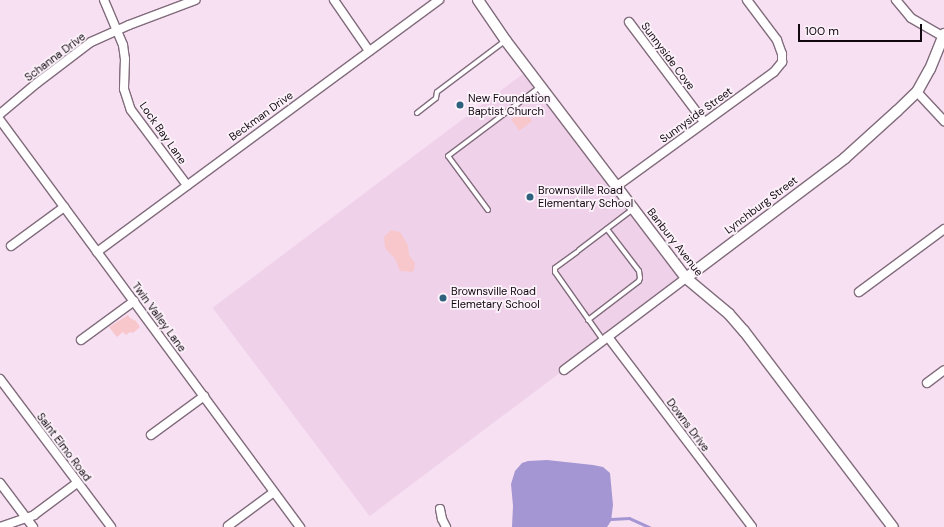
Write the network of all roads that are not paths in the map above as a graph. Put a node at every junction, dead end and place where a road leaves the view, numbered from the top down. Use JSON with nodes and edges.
{"nodes":[{"id":1,"x":104,"y":0,"type":"edge"},
{"id":2,"x":196,"y":0,"type":"edge"},
{"id":3,"x":334,"y":0,"type":"edge"},
{"id":4,"x":439,"y":0,"type":"edge"},
{"id":5,"x":478,"y":0,"type":"edge"},
{"id":6,"x":747,"y":0,"type":"edge"},
{"id":7,"x":896,"y":0,"type":"edge"},
{"id":8,"x":630,"y":22,"type":"dead end"},
{"id":9,"x":117,"y":31,"type":"junction"},
{"id":10,"x":943,"y":35,"type":"edge"},
{"id":11,"x":506,"y":41,"type":"junction"},
{"id":12,"x":368,"y":51,"type":"junction"},
{"id":13,"x":542,"y":86,"type":"junction"},
{"id":14,"x":917,"y":92,"type":"junction"},
{"id":15,"x":417,"y":113,"type":"dead end"},
{"id":16,"x":0,"y":114,"type":"edge"},
{"id":17,"x":0,"y":120,"type":"edge"},
{"id":18,"x":944,"y":121,"type":"edge"},
{"id":19,"x":704,"y":122,"type":"junction"},
{"id":20,"x":186,"y":185,"type":"junction"},
{"id":21,"x":617,"y":186,"type":"junction"},
{"id":22,"x":64,"y":207,"type":"junction"},
{"id":23,"x":634,"y":209,"type":"junction"},
{"id":24,"x":488,"y":210,"type":"dead end"},
{"id":25,"x":607,"y":229,"type":"junction"},
{"id":26,"x":944,"y":229,"type":"edge"},
{"id":27,"x":11,"y":246,"type":"dead end"},
{"id":28,"x":97,"y":252,"type":"junction"},
{"id":29,"x":686,"y":278,"type":"junction"},
{"id":30,"x":859,"y":292,"type":"dead end"},
{"id":31,"x":134,"y":302,"type":"junction"},
{"id":32,"x":588,"y":320,"type":"junction"},
{"id":33,"x":606,"y":338,"type":"junction"},
{"id":34,"x":81,"y":340,"type":"dead end"},
{"id":35,"x":564,"y":370,"type":"dead end"},
{"id":36,"x":944,"y":370,"type":"edge"},
{"id":37,"x":0,"y":379,"type":"edge"},
{"id":38,"x":927,"y":383,"type":"dead end"},
{"id":39,"x":204,"y":396,"type":"junction"},
{"id":40,"x":151,"y":435,"type":"dead end"},
{"id":41,"x":0,"y":482,"type":"edge"},
{"id":42,"x":77,"y":483,"type":"junction"},
{"id":43,"x":274,"y":492,"type":"junction"},
{"id":44,"x":440,"y":509,"type":"dead end"},
{"id":45,"x":26,"y":518,"type":"junction"},
{"id":46,"x":0,"y":526,"type":"edge"},
{"id":47,"x":228,"y":526,"type":"edge"},
{"id":48,"x":33,"y":527,"type":"edge"},
{"id":49,"x":111,"y":527,"type":"edge"},
{"id":50,"x":300,"y":527,"type":"edge"},
{"id":51,"x":446,"y":527,"type":"edge"},
{"id":52,"x":752,"y":527,"type":"edge"},
{"id":53,"x":893,"y":527,"type":"edge"}],
"edges":[{"from":1,"to":9,"type":"street","name":"Lock Bay Lane"},
{"from":2,"to":9,"type":"street","name":"Schanna Drive"},
{"from":3,"to":12,"type":"street"},
{"from":4,"to":12,"type":"street","name":"Beckman Drive"},
{"from":5,"to":11,"type":"street","name":"Banbury Avenue"},
{"from":6,"to":19,"type":"street","name":"Sunnyside Street"},
{"from":7,"to":10,"type":"street"},
{"from":8,"to":19,"type":"street","name":"Sunnyside Cove"},
{"from":9,"to":16,"type":"street","name":"Schanna Drive"},
{"from":9,"to":20,"type":"street","name":"Lock Bay Lane"},
{"from":10,"to":14,"type":"street","name":"Lynchburg Street"},
{"from":11,"to":13,"type":"street","name":"Banbury Avenue"},
{"from":11,"to":15,"type":"lane"},
{"from":12,"to":20,"type":"street","name":"Beckman Drive"},
{"from":13,"to":21,"type":"street","name":"Banbury Avenue"},
{"from":13,"to":24,"type":"lane"},
{"from":14,"to":18,"type":"street"},
{"from":14,"to":29,"type":"street","name":"Lynchburg Street"},
{"from":17,"to":22,"type":"street","name":"Twin Valley Lane"},
{"from":19,"to":21,"type":"street","name":"Sunnyside Street"},
{"from":20,"to":28,"type":"street","name":"Beckman Drive"},
{"from":21,"to":23,"type":"street","name":"Banbury Avenue"},
{"from":22,"to":27,"type":"street"},
{"from":22,"to":28,"type":"street","name":"Twin Valley Lane"},
{"from":23,"to":25,"type":"lane"},
{"from":23,"to":29,"type":"street","name":"Banbury Avenue"},
{"from":25,"to":32,"type":"lane"},
{"from":25,"to":32,"type":"lane"},
{"from":26,"to":30,"type":"street"},
{"from":28,"to":31,"type":"street","name":"Twin Valley Lane"},
{"from":29,"to":33,"type":"street","name":"Lynchburg Street"},
{"from":29,"to":53,"type":"street","name":"Banbury Avenue"},
{"from":31,"to":34,"type":"street"},
{"from":31,"to":39,"type":"street","name":"Twin Valley Lane"},
{"from":32,"to":33,"type":"lane"},
{"from":33,"to":35,"type":"street","name":"Lynchburg Street"},
{"from":33,"to":52,"type":"street","name":"Downs Drive"},
{"from":36,"to":38,"type":"street"},
{"from":37,"to":42,"type":"street","name":"Saint Elmo Road"},
{"from":39,"to":40,"type":"street"},
{"from":39,"to":43,"type":"street","name":"Twin Valley Lane"},
{"from":41,"to":45,"type":"street"},
{"from":42,"to":45,"type":"street"},
{"from":42,"to":49,"type":"street","name":"Saint Elmo Road"},
{"from":43,"to":47,"type":"street"},
{"from":43,"to":50,"type":"street","name":"Twin Valley Lane"},
{"from":44,"to":51,"type":"street"},
{"from":45,"to":46,"type":"street"},
{"from":45,"to":48,"type":"street"}]}
